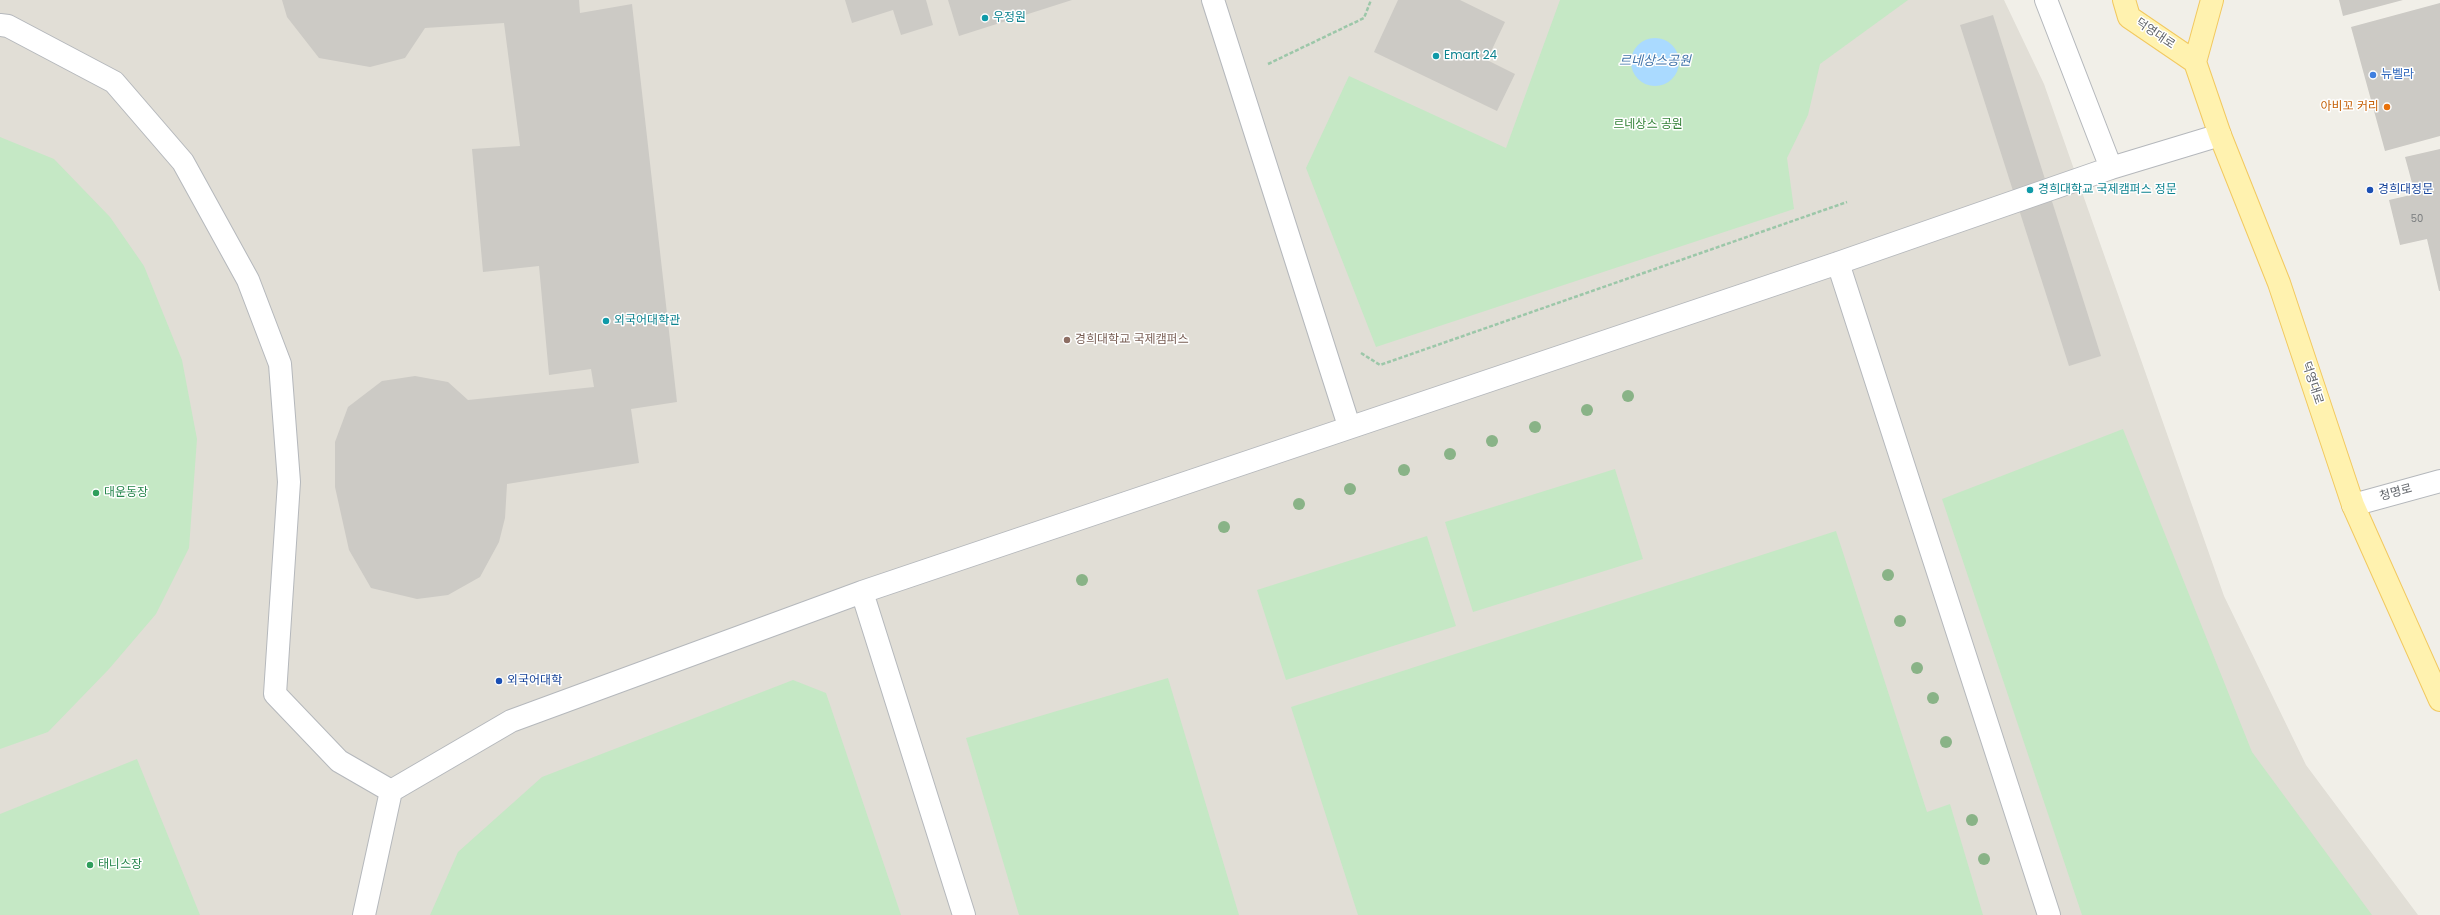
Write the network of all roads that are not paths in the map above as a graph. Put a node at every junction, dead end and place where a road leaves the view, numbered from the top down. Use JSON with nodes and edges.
{"nodes":[{"id":1,"x":1212,"y":0,"type":"edge"},
{"id":2,"x":2046,"y":0,"type":"edge"},
{"id":3,"x":2124,"y":0,"type":"edge"},
{"id":4,"x":2212,"y":0,"type":"edge"},
{"id":5,"x":0,"y":25,"type":"edge"},
{"id":6,"x":2195,"y":62,"type":"junction"},
{"id":7,"x":2220,"y":135,"type":"junction"},
{"id":8,"x":2111,"y":168,"type":"junction"},
{"id":9,"x":1838,"y":263,"type":"junction"},
{"id":10,"x":1349,"y":426,"type":"junction"},
{"id":11,"x":2440,"y":481,"type":"edge"},
{"id":12,"x":2353,"y":505,"type":"junction"},
{"id":13,"x":862,"y":592,"type":"junction"},
{"id":14,"x":2440,"y":700,"type":"edge"},
{"id":15,"x":392,"y":791,"type":"junction"},
{"id":16,"x":364,"y":915,"type":"edge"},
{"id":17,"x":964,"y":915,"type":"edge"},
{"id":18,"x":2049,"y":915,"type":"edge"}],
"edges":[{"from":1,"to":10,"type":"street"},
{"from":2,"to":8,"type":"street"},
{"from":3,"to":6,"type":"main road","name":"덕영대로"},
{"from":4,"to":6,"type":"main road"},
{"from":5,"to":15,"type":"street"},
{"from":6,"to":7,"type":"main road","name":"덕영대로"},
{"from":7,"to":8,"type":"street"},
{"from":7,"to":12,"type":"main road","name":"덕영대로"},
{"from":8,"to":9,"type":"street"},
{"from":9,"to":10,"type":"street"},
{"from":9,"to":18,"type":"street"},
{"from":10,"to":13,"type":"street"},
{"from":11,"to":12,"type":"street","name":"청명로"},
{"from":12,"to":14,"type":"main road","name":"덕영대로"},
{"from":13,"to":15,"type":"street"},
{"from":13,"to":17,"type":"street"},
{"from":15,"to":16,"type":"street"}]}
